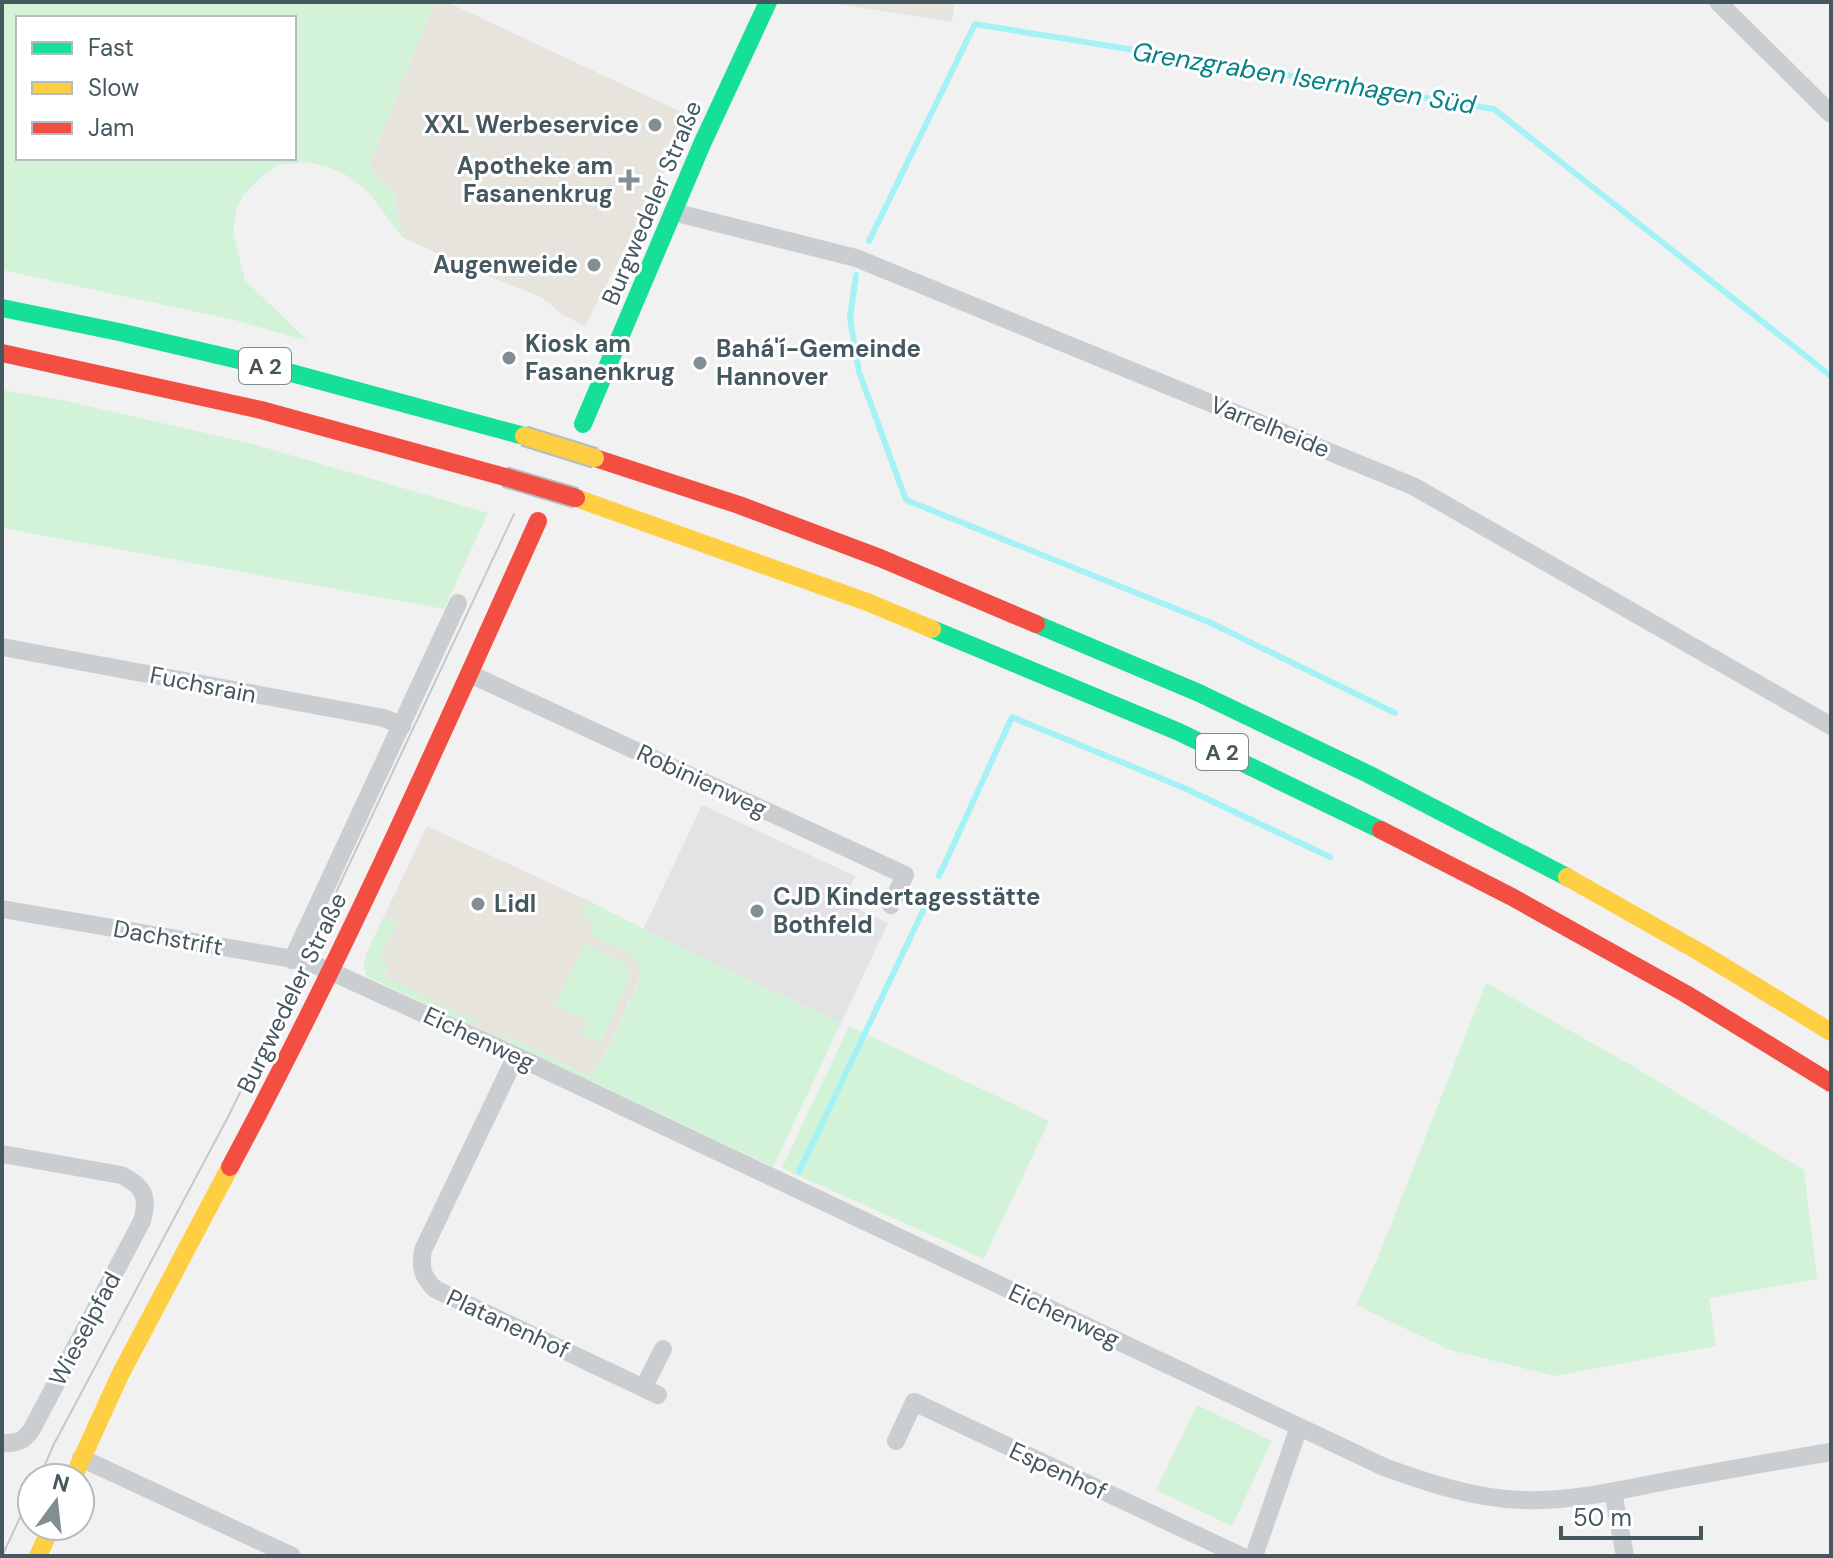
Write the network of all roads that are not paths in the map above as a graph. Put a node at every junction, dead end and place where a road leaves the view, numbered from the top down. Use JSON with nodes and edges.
{"nodes":[{"id":1,"x":768,"y":2,"type":"edge"},
{"id":2,"x":1718,"y":2,"type":"edge"},
{"id":3,"x":1831,"y":114,"type":"edge"},
{"id":4,"x":673,"y":212,"type":"junction"},
{"id":5,"x":2,"y":308,"type":"edge"},
{"id":6,"x":2,"y":353,"type":"edge"},
{"id":7,"x":583,"y":424,"type":"dead end"},
{"id":8,"x":538,"y":521,"type":"dead end"},
{"id":9,"x":458,"y":603,"type":"dead end"},
{"id":10,"x":2,"y":647,"type":"edge"},
{"id":11,"x":470,"y":674,"type":"junction"},
{"id":12,"x":402,"y":726,"type":"junction"},
{"id":13,"x":1831,"y":726,"type":"edge"},
{"id":14,"x":891,"y":905,"type":"dead end"},
{"id":15,"x":2,"y":909,"type":"edge"},
{"id":16,"x":292,"y":960,"type":"junction"},
{"id":17,"x":332,"y":972,"type":"junction"},
{"id":18,"x":1831,"y":1032,"type":"edge"},
{"id":19,"x":516,"y":1056,"type":"junction"},
{"id":20,"x":1831,"y":1083,"type":"edge"},
{"id":21,"x":2,"y":1154,"type":"edge"},
{"id":22,"x":663,"y":1349,"type":"dead end"},
{"id":23,"x":1299,"y":1427,"type":"junction"},
{"id":24,"x":896,"y":1441,"type":"dead end"},
{"id":25,"x":2,"y":1443,"type":"edge"},
{"id":26,"x":1831,"y":1452,"type":"edge"},
{"id":27,"x":81,"y":1458,"type":"junction"},
{"id":28,"x":79,"y":1462,"type":"edge"},
{"id":29,"x":1613,"y":1492,"type":"junction"},
{"id":30,"x":292,"y":1556,"type":"edge"},
{"id":31,"x":1241,"y":1556,"type":"edge"},
{"id":32,"x":1254,"y":1556,"type":"edge"},
{"id":33,"x":1625,"y":1556,"type":"edge"}],
"edges":[{"from":1,"to":4,"type":"main road","name":"Burgwedeler Straße"},
{"from":2,"to":3,"type":"street"},
{"from":4,"to":7,"type":"main road","name":"Burgwedeler Straße"},
{"from":4,"to":13,"type":"street","name":"Varrelheide"},
{"from":5,"to":18,"type":"main road","number":"A 2","bridge":true},
{"from":6,"to":20,"type":"main road","number":"A 2","bridge":true},
{"from":8,"to":11,"type":"main road","name":"Burgwedeler Straße"},
{"from":9,"to":12,"type":"street","name":"Burgwedeler Straße"},
{"from":10,"to":12,"type":"street","name":"Fuchsrain"},
{"from":11,"to":14,"type":"street","name":"Robinienweg"},
{"from":11,"to":17,"type":"main road","name":"Burgwedeler Straße"},
{"from":12,"to":16,"type":"street","name":"Burgwedeler Straße"},
{"from":15,"to":16,"type":"street","name":"Dachstrift"},
{"from":16,"to":17,"type":"street","name":"Dachstrift"},
{"from":17,"to":19,"type":"street","name":"Eichenweg"},
{"from":17,"to":27,"type":"main road","name":"Burgwedeler Straße"},
{"from":19,"to":22,"type":"street","name":"Platanenhof"},
{"from":19,"to":23,"type":"street","name":"Eichenweg"},
{"from":21,"to":25,"type":"street","name":"Wieselpfad"},
{"from":23,"to":29,"type":"street","name":"Eichenweg"},
{"from":23,"to":32,"type":"street"},
{"from":24,"to":31,"type":"street","name":"Espenhof"},
{"from":26,"to":29,"type":"street","name":"Eichenweg"},
{"from":27,"to":28,"type":"main road","name":"Burgwedeler Straße"},
{"from":27,"to":30,"type":"street"},
{"from":29,"to":33,"type":"street"}]}
